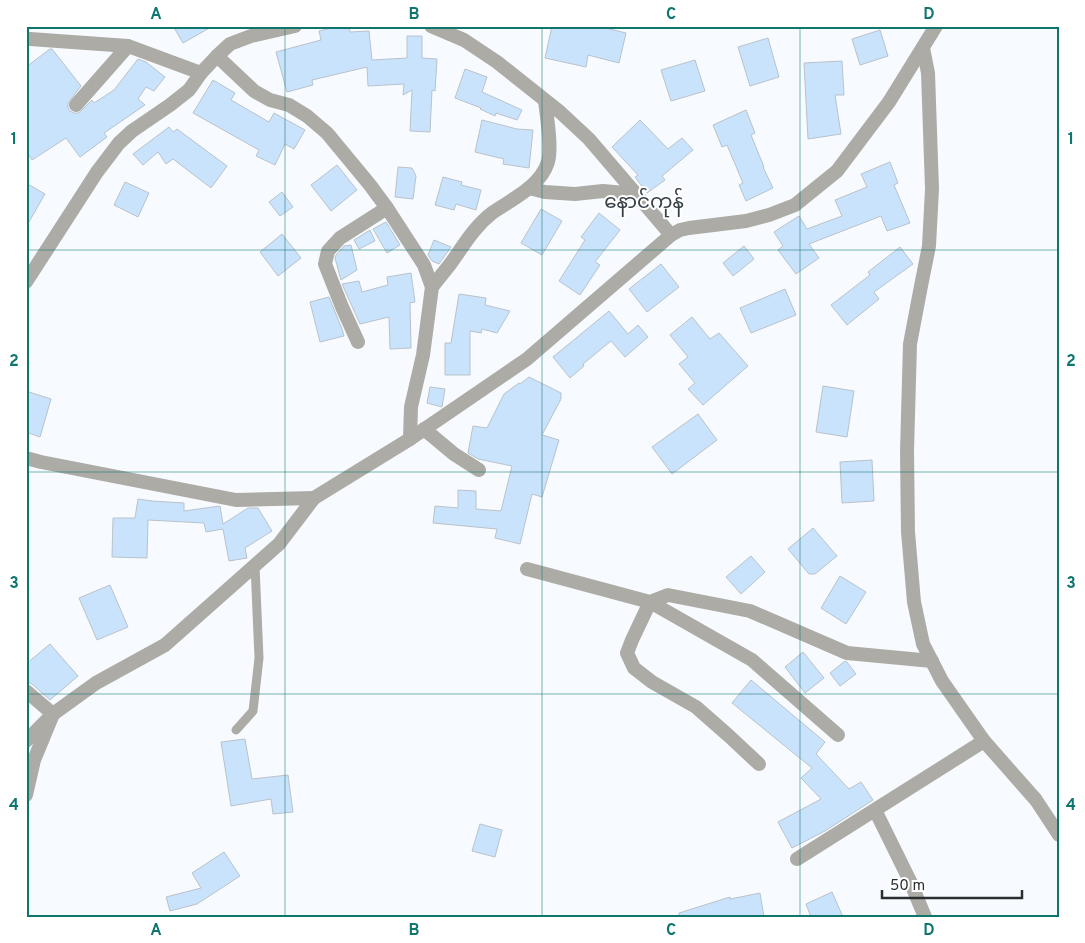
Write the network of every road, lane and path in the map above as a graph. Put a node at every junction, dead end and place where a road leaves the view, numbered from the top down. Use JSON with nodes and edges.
{"nodes":[{"id":1,"x":295,"y":26,"type":"edge"},
{"id":2,"x":431,"y":26,"type":"edge"},
{"id":3,"x":936,"y":26,"type":"edge"},
{"id":4,"x":250,"y":31,"type":"edge"},
{"id":5,"x":30,"y":39,"type":"dead end"},
{"id":6,"x":128,"y":46,"type":"junction"},
{"id":7,"x":923,"y":48,"type":"junction"},
{"id":8,"x":217,"y":56,"type":"junction"},
{"id":9,"x":201,"y":73,"type":"junction"},
{"id":10,"x":546,"y":101,"type":"junction"},
{"id":11,"x":76,"y":105,"type":"dead end"},
{"id":12,"x":529,"y":188,"type":"junction"},
{"id":13,"x":636,"y":194,"type":"junction"},
{"id":14,"x":387,"y":208,"type":"junction"},
{"id":15,"x":671,"y":235,"type":"junction"},
{"id":16,"x":26,"y":282,"type":"edge"},
{"id":17,"x":432,"y":287,"type":"junction"},
{"id":18,"x":358,"y":342,"type":"dead end"},
{"id":19,"x":424,"y":429,"type":"junction"},
{"id":20,"x":410,"y":439,"type":"junction"},
{"id":21,"x":26,"y":458,"type":"edge"},
{"id":22,"x":479,"y":470,"type":"dead end"},
{"id":23,"x":314,"y":498,"type":"junction"},
{"id":24,"x":255,"y":566,"type":"junction"},
{"id":25,"x":527,"y":568,"type":"dead end"},
{"id":26,"x":650,"y":602,"type":"junction"},
{"id":27,"x":932,"y":661,"type":"junction"},
{"id":28,"x":26,"y":691,"type":"edge"},
{"id":29,"x":53,"y":714,"type":"junction"},
{"id":30,"x":236,"y":730,"type":"dead end"},
{"id":31,"x":838,"y":735,"type":"dead end"},
{"id":32,"x":26,"y":741,"type":"edge"},
{"id":33,"x":984,"y":741,"type":"junction"},
{"id":34,"x":758,"y":764,"type":"dead end"},
{"id":35,"x":26,"y":795,"type":"edge"},
{"id":36,"x":875,"y":810,"type":"junction"},
{"id":37,"x":1059,"y":835,"type":"edge"},
{"id":38,"x":797,"y":859,"type":"dead end"},
{"id":39,"x":925,"y":917,"type":"edge"}],
"edges":[{"from":1,"to":4,"type":"street"},
{"from":2,"to":10,"type":"street"},
{"from":3,"to":7,"type":"street"},
{"from":4,"to":8,"type":"street"},
{"from":5,"to":6,"type":"street"},
{"from":6,"to":9,"type":"street"},
{"from":6,"to":11,"type":"street"},
{"from":7,"to":15,"type":"street"},
{"from":7,"to":27,"type":"street"},
{"from":8,"to":9,"type":"street"},
{"from":8,"to":14,"type":"street"},
{"from":9,"to":16,"type":"street"},
{"from":10,"to":12,"type":"street"},
{"from":10,"to":13,"type":"street"},
{"from":12,"to":13,"type":"street"},
{"from":12,"to":17,"type":"street"},
{"from":13,"to":15,"type":"street"},
{"from":14,"to":17,"type":"street"},
{"from":14,"to":18,"type":"street"},
{"from":15,"to":19,"type":"street"},
{"from":17,"to":20,"type":"street"},
{"from":19,"to":20,"type":"street"},
{"from":19,"to":22,"type":"street"},
{"from":20,"to":23,"type":"street"},
{"from":21,"to":23,"type":"street"},
{"from":23,"to":24,"type":"street"},
{"from":24,"to":29,"type":"street"},
{"from":24,"to":30,"type":"lane"},
{"from":25,"to":26,"type":"street"},
{"from":26,"to":27,"type":"street"},
{"from":26,"to":31,"type":"street"},
{"from":26,"to":34,"type":"street"},
{"from":27,"to":33,"type":"street"},
{"from":28,"to":29,"type":"street"},
{"from":29,"to":32,"type":"street"},
{"from":29,"to":35,"type":"street"},
{"from":33,"to":36,"type":"street"},
{"from":33,"to":37,"type":"street"},
{"from":36,"to":38,"type":"street"},
{"from":36,"to":39,"type":"street"}]}
